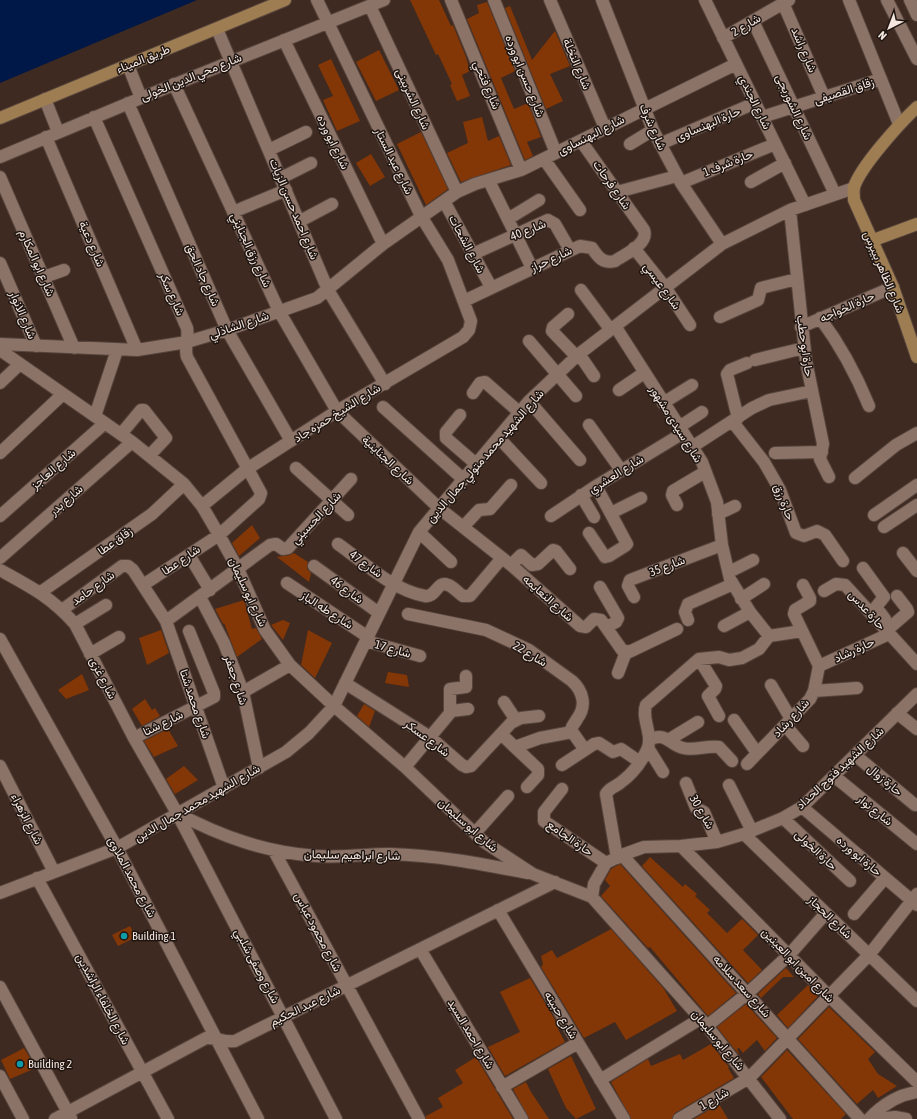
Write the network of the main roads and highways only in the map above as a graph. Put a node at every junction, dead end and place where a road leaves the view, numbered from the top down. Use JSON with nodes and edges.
{"nodes":[{"id":1,"x":285,"y":0,"type":"edge"},
{"id":2,"x":917,"y":106,"type":"edge"},
{"id":3,"x":0,"y":118,"type":"edge"},
{"id":4,"x":917,"y":224,"type":"edge"},
{"id":5,"x":871,"y":241,"type":"junction"},
{"id":6,"x":914,"y":338,"type":"edge"},
{"id":7,"x":917,"y":357,"type":"edge"}],
"edges":[{"from":1,"to":3,"type":"main road","name":"طريق الميناء"},
{"from":2,"to":5,"type":"main road","name":"شارع الظاهر بيبرس"},
{"from":4,"to":5,"type":"main road"},
{"from":5,"to":6,"type":"main road","name":"شارع الظاهر بيبرس"},
{"from":6,"to":7,"type":"main road","name":"شارع الظاهر بيبرس"}]}
